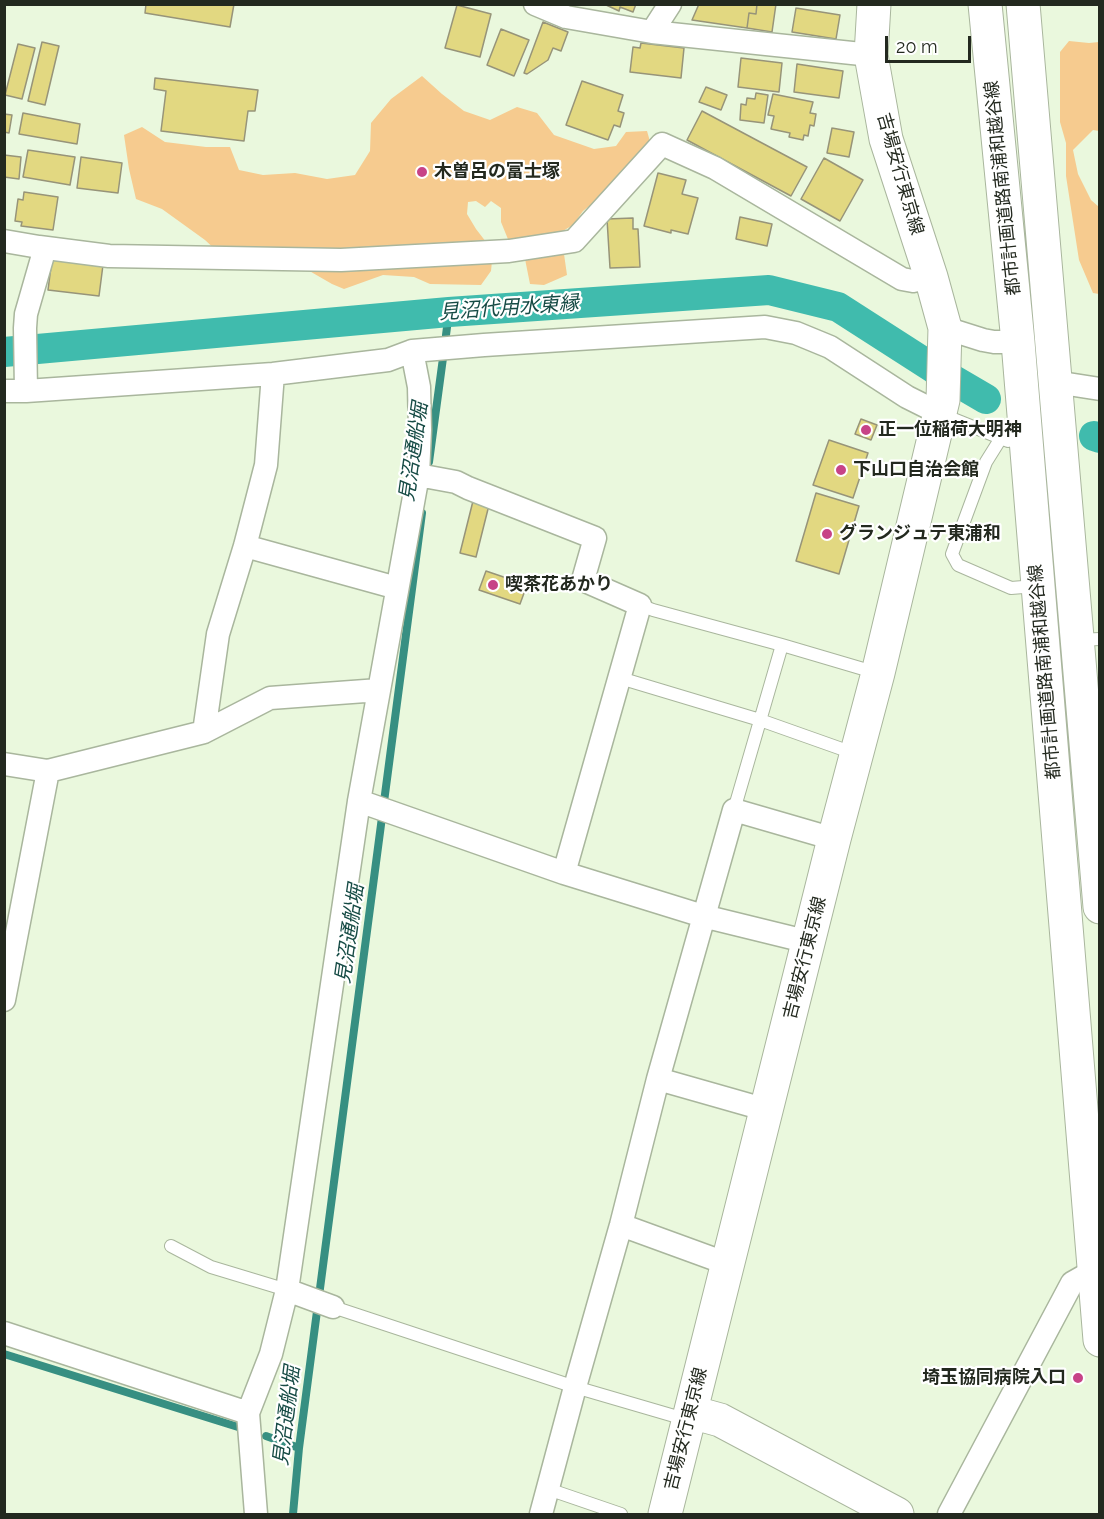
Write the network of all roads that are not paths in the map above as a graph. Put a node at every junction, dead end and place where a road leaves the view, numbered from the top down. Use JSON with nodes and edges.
{"nodes":[{"id":1,"x":535,"y":4,"type":"edge"},
{"id":2,"x":670,"y":4,"type":"edge"},
{"id":3,"x":874,"y":4,"type":"edge"},
{"id":4,"x":985,"y":4,"type":"edge"},
{"id":5,"x":1023,"y":4,"type":"edge"},
{"id":6,"x":652,"y":32,"type":"junction"},
{"id":7,"x":871,"y":55,"type":"junction"},
{"id":8,"x":4,"y":241,"type":"edge"},
{"id":9,"x":45,"y":248,"type":"junction"},
{"id":10,"x":931,"y":278,"type":"junction"},
{"id":11,"x":945,"y":334,"type":"junction"},
{"id":12,"x":1018,"y":342,"type":"junction"},
{"id":13,"x":412,"y":351,"type":"junction"},
{"id":14,"x":273,"y":374,"type":"junction"},
{"id":15,"x":1054,"y":382,"type":"junction"},
{"id":16,"x":19,"y":385,"type":"edge"},
{"id":17,"x":1100,"y":389,"type":"edge"},
{"id":18,"x":941,"y":407,"type":"junction"},
{"id":19,"x":1014,"y":443,"type":"junction"},
{"id":20,"x":418,"y":475,"type":"junction"},
{"id":21,"x":245,"y":546,"type":"junction"},
{"id":22,"x":1038,"y":586,"type":"junction"},
{"id":23,"x":398,"y":588,"type":"junction"},
{"id":24,"x":640,"y":605,"type":"junction"},
{"id":25,"x":1088,"y":640,"type":"edge"},
{"id":26,"x":782,"y":645,"type":"junction"},
{"id":27,"x":878,"y":673,"type":"junction"},
{"id":28,"x":620,"y":678,"type":"junction"},
{"id":29,"x":379,"y":690,"type":"junction"},
{"id":30,"x":760,"y":720,"type":"junction"},
{"id":31,"x":204,"y":732,"type":"junction"},
{"id":32,"x":856,"y":754,"type":"junction"},
{"id":33,"x":4,"y":765,"type":"edge"},
{"id":34,"x":48,"y":771,"type":"junction"},
{"id":35,"x":359,"y":801,"type":"junction"},
{"id":36,"x":734,"y":810,"type":"junction"},
{"id":37,"x":834,"y":839,"type":"junction"},
{"id":38,"x":564,"y":873,"type":"junction"},
{"id":39,"x":1100,"y":907,"type":"edge"},
{"id":40,"x":703,"y":916,"type":"junction"},
{"id":41,"x":809,"y":942,"type":"junction"},
{"id":42,"x":4,"y":1000,"type":"edge"},
{"id":43,"x":657,"y":1079,"type":"junction"},
{"id":44,"x":767,"y":1110,"type":"junction"},
{"id":45,"x":621,"y":1226,"type":"junction"},
{"id":46,"x":171,"y":1246,"type":"dead end"},
{"id":47,"x":728,"y":1264,"type":"junction"},
{"id":48,"x":1095,"y":1270,"type":"junction"},
{"id":49,"x":287,"y":1290,"type":"junction"},
{"id":50,"x":333,"y":1306,"type":"joint"},
{"id":51,"x":4,"y":1333,"type":"edge"},
{"id":52,"x":1100,"y":1340,"type":"edge"},
{"id":53,"x":575,"y":1387,"type":"junction"},
{"id":54,"x":248,"y":1413,"type":"junction"},
{"id":55,"x":689,"y":1416,"type":"junction"},
{"id":56,"x":548,"y":1489,"type":"junction"},
{"id":57,"x":256,"y":1515,"type":"edge"},
{"id":58,"x":541,"y":1515,"type":"edge"},
{"id":59,"x":621,"y":1515,"type":"edge"},
{"id":60,"x":665,"y":1515,"type":"edge"},
{"id":61,"x":897,"y":1515,"type":"edge"},
{"id":62,"x":949,"y":1515,"type":"edge"}],
"edges":[{"from":1,"to":6,"type":"street"},
{"from":2,"to":6,"type":"street"},
{"from":3,"to":7,"type":"street","name":"吉場安行東京線"},
{"from":4,"to":12,"type":"street","name":"都市計画道路南浦和越谷線"},
{"from":5,"to":15,"type":"street","name":"都市計画道路南浦和越谷線"},
{"from":6,"to":7,"type":"street"},
{"from":7,"to":10,"type":"street","name":"吉場安行東京線"},
{"from":8,"to":9,"type":"street"},
{"from":9,"to":10,"type":"street"},
{"from":9,"to":16,"type":"street"},
{"from":10,"to":11,"type":"street","name":"吉場安行東京線"},
{"from":11,"to":12,"type":"street"},
{"from":11,"to":18,"type":"street","name":"吉場安行東京線"},
{"from":12,"to":19,"type":"street","name":"都市計画道路南浦和越谷線"},
{"from":13,"to":14,"type":"street"},
{"from":13,"to":18,"type":"street"},
{"from":13,"to":20,"type":"street"},
{"from":14,"to":16,"type":"street"},
{"from":14,"to":21,"type":"street"},
{"from":15,"to":17,"type":"street"},
{"from":15,"to":25,"type":"street","name":"都市計画道路南浦和越谷線"},
{"from":18,"to":19,"type":"lane"},
{"from":18,"to":27,"type":"street","name":"吉場安行東京線"},
{"from":19,"to":22,"type":"street","name":"都市計画道路南浦和越谷線"},
{"from":19,"to":22,"type":"lane"},
{"from":20,"to":23,"type":"street"},
{"from":20,"to":24,"type":"street"},
{"from":21,"to":23,"type":"street"},
{"from":21,"to":31,"type":"street"},
{"from":22,"to":48,"type":"street","name":"都市計画道路南浦和越谷線"},
{"from":23,"to":29,"type":"street"},
{"from":24,"to":26,"type":"lane"},
{"from":24,"to":28,"type":"street"},
{"from":25,"to":39,"type":"street","name":"都市計画道路南浦和越谷線"},
{"from":26,"to":27,"type":"lane"},
{"from":26,"to":30,"type":"lane"},
{"from":27,"to":32,"type":"street","name":"吉場安行東京線"},
{"from":28,"to":30,"type":"lane"},
{"from":28,"to":38,"type":"street"},
{"from":29,"to":31,"type":"street"},
{"from":29,"to":35,"type":"street"},
{"from":30,"to":32,"type":"lane"},
{"from":30,"to":36,"type":"lane"},
{"from":31,"to":34,"type":"street"},
{"from":32,"to":37,"type":"street","name":"吉場安行東京線"},
{"from":33,"to":34,"type":"street"},
{"from":34,"to":42,"type":"street"},
{"from":35,"to":38,"type":"street"},
{"from":35,"to":49,"type":"street"},
{"from":36,"to":37,"type":"street"},
{"from":36,"to":40,"type":"street"},
{"from":37,"to":41,"type":"street","name":"吉場安行東京線"},
{"from":38,"to":40,"type":"street"},
{"from":40,"to":41,"type":"street"},
{"from":40,"to":43,"type":"street"},
{"from":41,"to":44,"type":"street","name":"吉場安行東京線"},
{"from":43,"to":44,"type":"street"},
{"from":43,"to":45,"type":"street"},
{"from":44,"to":47,"type":"street","name":"吉場安行東京線"},
{"from":45,"to":47,"type":"street"},
{"from":45,"to":53,"type":"street"},
{"from":46,"to":49,"type":"lane"},
{"from":47,"to":55,"type":"street","name":"吉場安行東京線"},
{"from":48,"to":52,"type":"street","name":"都市計画道路南浦和越谷線"},
{"from":48,"to":62,"type":"street"},
{"from":49,"to":50,"type":"street"},
{"from":49,"to":54,"type":"street"},
{"from":50,"to":53,"type":"lane"},
{"from":51,"to":54,"type":"street"},
{"from":53,"to":55,"type":"lane"},
{"from":53,"to":56,"type":"street"},
{"from":54,"to":57,"type":"street"},
{"from":55,"to":60,"type":"street","name":"吉場安行東京線"},
{"from":55,"to":61,"type":"street"},
{"from":56,"to":58,"type":"street"},
{"from":56,"to":59,"type":"lane"}]}
